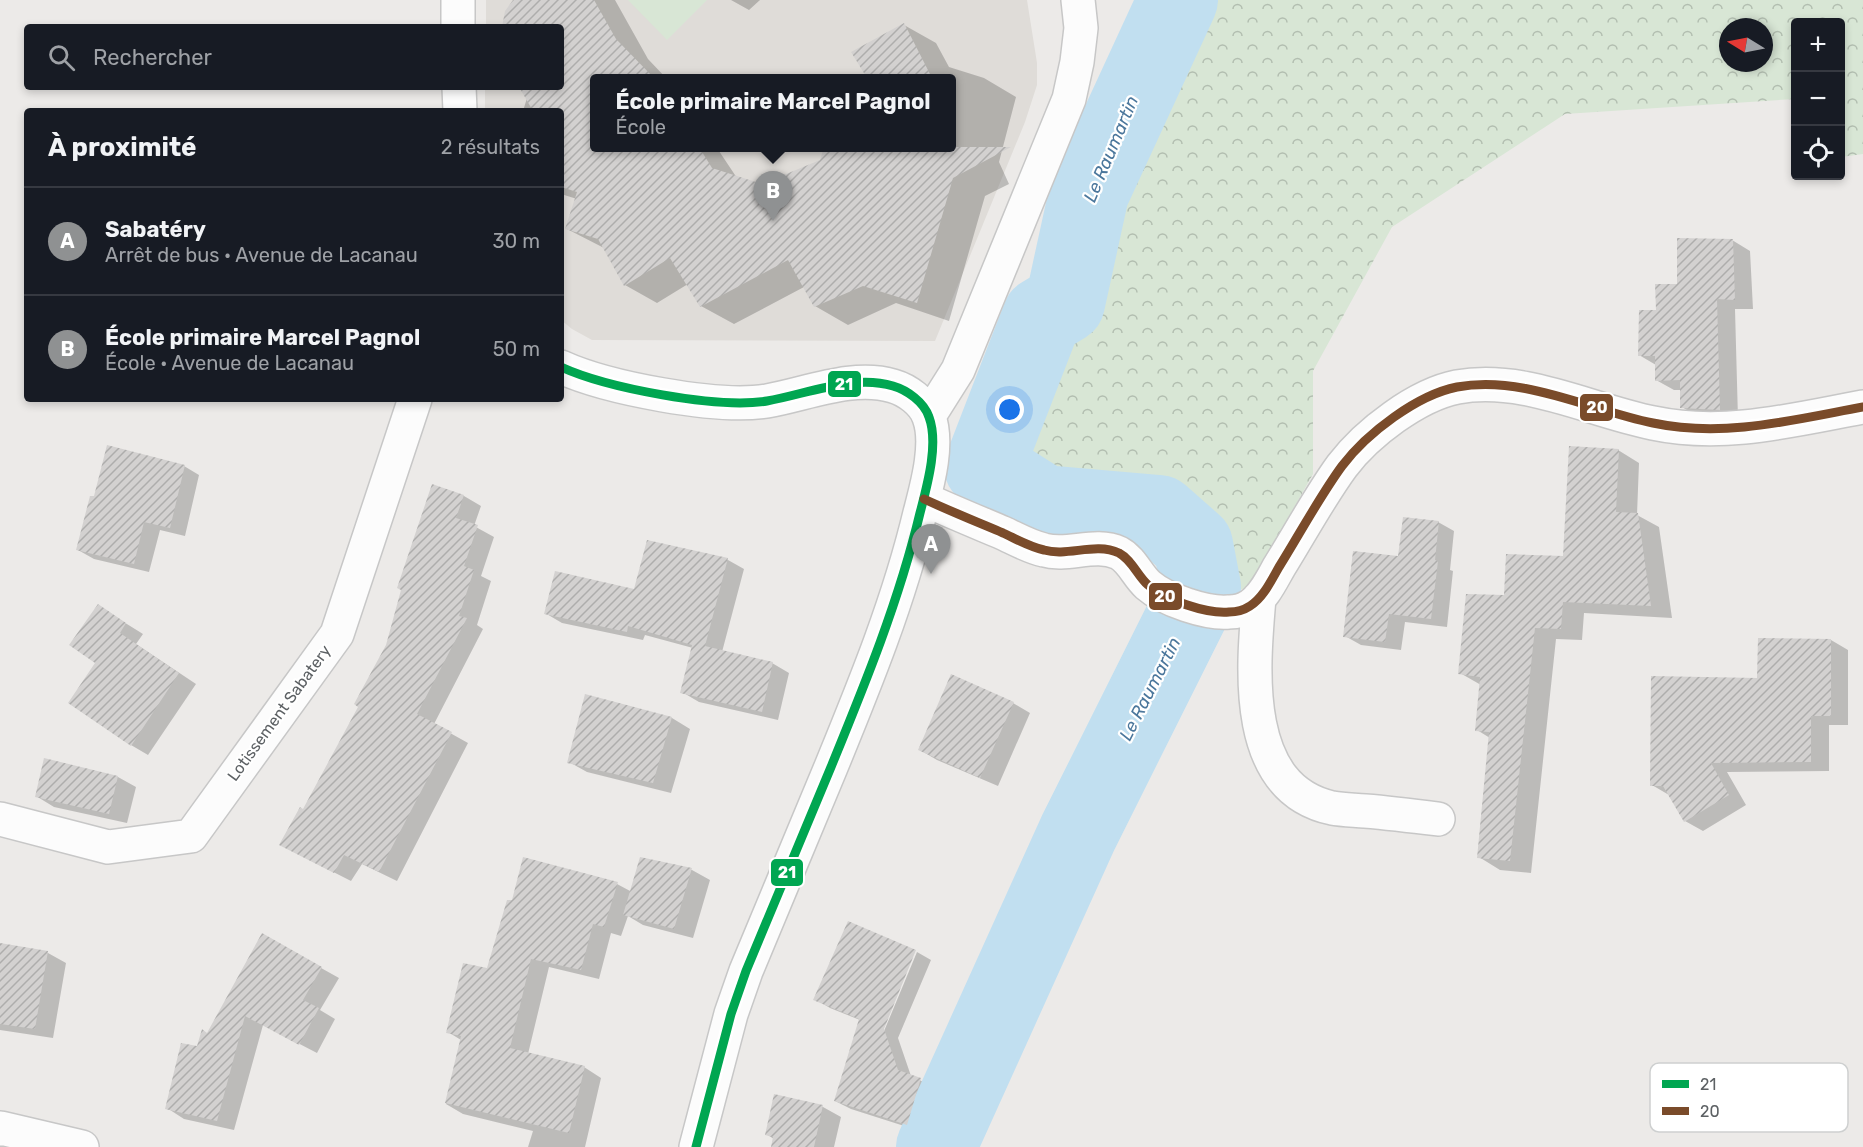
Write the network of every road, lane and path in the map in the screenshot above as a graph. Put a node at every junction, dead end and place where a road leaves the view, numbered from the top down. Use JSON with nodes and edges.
{"nodes":[{"id":1,"x":458,"y":0,"type":"edge"},
{"id":2,"x":1078,"y":0,"type":"edge"},
{"id":3,"x":458,"y":24,"type":"edge"},
{"id":4,"x":459,"y":90,"type":"edge"},
{"id":5,"x":460,"y":108,"type":"edge"},
{"id":6,"x":564,"y":368,"type":"edge"},
{"id":7,"x":414,"y":402,"type":"edge"},
{"id":8,"x":1863,"y":407,"type":"edge"},
{"id":9,"x":929,"y":417,"type":"junction"},
{"id":10,"x":924,"y":499,"type":"junction"},
{"id":11,"x":1259,"y":598,"type":"junction"},
{"id":12,"x":0,"y":819,"type":"edge"},
{"id":13,"x":1438,"y":819,"type":"dead end"},
{"id":14,"x":0,"y":1128,"type":"edge"},
{"id":15,"x":82,"y":1147,"type":"edge"},
{"id":16,"x":696,"y":1147,"type":"edge"}],
"edges":[{"from":1,"to":3,"type":"street"},
{"from":2,"to":9,"type":"street"},
{"from":4,"to":5,"type":"street"},
{"from":6,"to":9,"type":"street"},
{"from":7,"to":12,"type":"street","name":"Lotissement Sabatery"},
{"from":8,"to":11,"type":"street"},
{"from":9,"to":10,"type":"street"},
{"from":10,"to":11,"type":"street"},
{"from":10,"to":16,"type":"street"},
{"from":11,"to":13,"type":"street"},
{"from":14,"to":15,"type":"street"}]}
